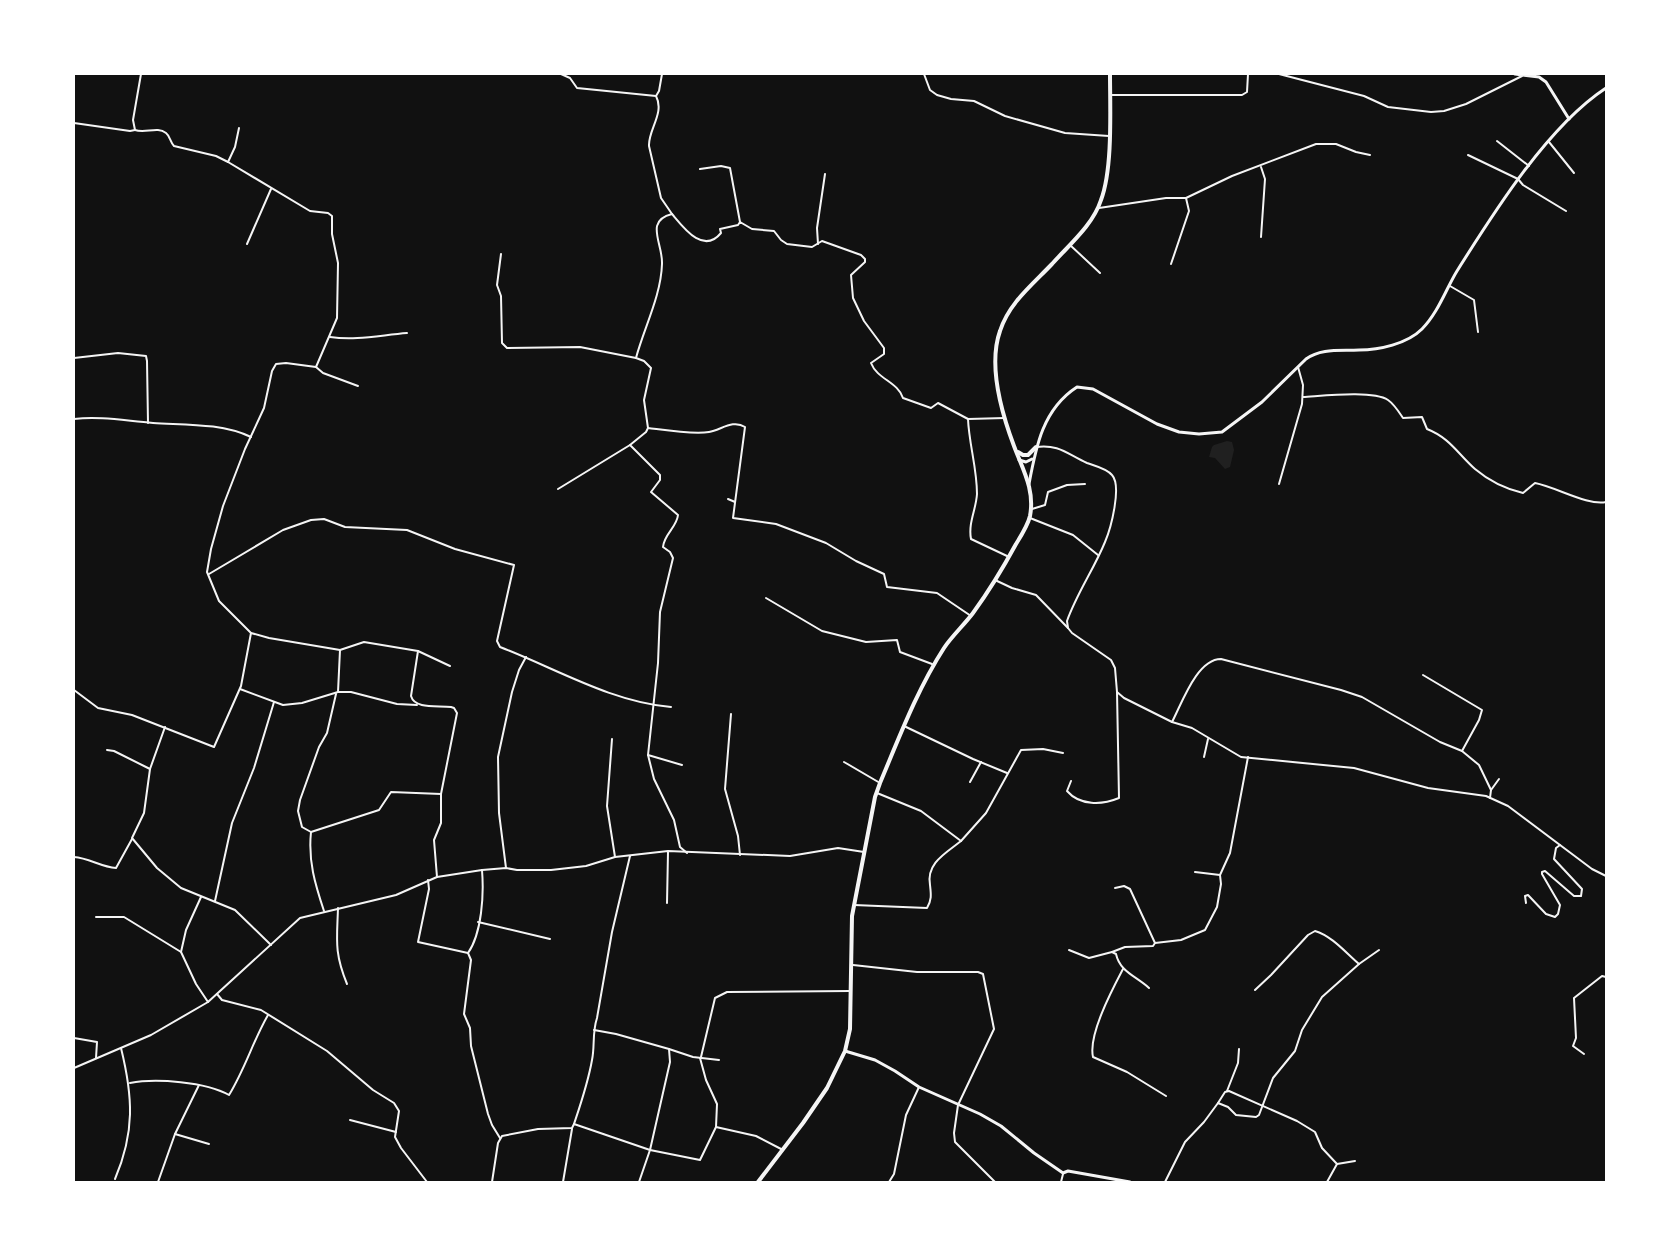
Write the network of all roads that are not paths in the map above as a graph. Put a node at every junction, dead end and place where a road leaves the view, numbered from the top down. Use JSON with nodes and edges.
{"nodes":[{"id":1,"x":141,"y":74,"type":"edge"},
{"id":2,"x":561,"y":74,"type":"edge"},
{"id":3,"x":662,"y":74,"type":"edge"},
{"id":4,"x":924,"y":74,"type":"edge"},
{"id":5,"x":1110,"y":74,"type":"edge"},
{"id":6,"x":1248,"y":74,"type":"edge"},
{"id":7,"x":1279,"y":74,"type":"edge"},
{"id":8,"x":1515,"y":74,"type":"edge"},
{"id":9,"x":1522,"y":76,"type":"junction"},
{"id":10,"x":1606,"y":88,"type":"edge"},
{"id":11,"x":1110,"y":95,"type":"junction"},
{"id":12,"x":656,"y":96,"type":"junction"},
{"id":13,"x":1569,"y":119,"type":"junction"},
{"id":14,"x":74,"y":123,"type":"edge"},
{"id":15,"x":239,"y":128,"type":"dead end"},
{"id":16,"x":135,"y":130,"type":"junction"},
{"id":17,"x":1109,"y":136,"type":"junction"},
{"id":18,"x":1497,"y":141,"type":"dead end"},
{"id":19,"x":1549,"y":142,"type":"junction"},
{"id":20,"x":1370,"y":155,"type":"dead end"},
{"id":21,"x":1468,"y":155,"type":"dead end"},
{"id":22,"x":228,"y":162,"type":"junction"},
{"id":23,"x":1529,"y":166,"type":"junction"},
{"id":24,"x":1261,"y":167,"type":"junction"},
{"id":25,"x":700,"y":169,"type":"dead end"},
{"id":26,"x":1574,"y":173,"type":"dead end"},
{"id":27,"x":825,"y":174,"type":"dead end"},
{"id":28,"x":1518,"y":179,"type":"junction"},
{"id":29,"x":272,"y":188,"type":"junction"},
{"id":30,"x":1186,"y":198,"type":"junction"},
{"id":31,"x":1097,"y":209,"type":"junction"},
{"id":32,"x":1566,"y":211,"type":"dead end"},
{"id":33,"x":672,"y":214,"type":"junction"},
{"id":34,"x":663,"y":216,"type":"junction"},
{"id":35,"x":678,"y":220,"type":"junction"},
{"id":36,"x":740,"y":222,"type":"junction"},
{"id":37,"x":1261,"y":237,"type":"dead end"},
{"id":38,"x":247,"y":244,"type":"dead end"},
{"id":39,"x":818,"y":244,"type":"junction"},
{"id":40,"x":1070,"y":245,"type":"junction"},
{"id":41,"x":501,"y":254,"type":"dead end"},
{"id":42,"x":1172,"y":264,"type":"dead end"},
{"id":43,"x":1101,"y":273,"type":"dead end"},
{"id":44,"x":1449,"y":285,"type":"junction"},
{"id":45,"x":1478,"y":332,"type":"dead end"},
{"id":46,"x":407,"y":333,"type":"dead end"},
{"id":47,"x":330,"y":337,"type":"junction"},
{"id":48,"x":74,"y":358,"type":"edge"},
{"id":49,"x":636,"y":358,"type":"junction"},
{"id":50,"x":316,"y":367,"type":"junction"},
{"id":51,"x":1298,"y":367,"type":"junction"},
{"id":52,"x":358,"y":386,"type":"dead end"},
{"id":53,"x":1303,"y":397,"type":"junction"},
{"id":54,"x":1005,"y":418,"type":"junction"},
{"id":55,"x":968,"y":419,"type":"junction"},
{"id":56,"x":74,"y":420,"type":"edge"},
{"id":57,"x":148,"y":423,"type":"junction"},
{"id":58,"x":648,"y":429,"type":"junction"},
{"id":59,"x":251,"y":437,"type":"junction"},
{"id":60,"x":630,"y":445,"type":"junction"},
{"id":61,"x":1036,"y":447,"type":"junction"},
{"id":62,"x":1015,"y":449,"type":"junction"},
{"id":63,"x":1034,"y":458,"type":"junction"},
{"id":64,"x":1019,"y":460,"type":"junction"},
{"id":65,"x":1029,"y":484,"type":"junction"},
{"id":66,"x":1085,"y":484,"type":"dead end"},
{"id":67,"x":1279,"y":484,"type":"dead end"},
{"id":68,"x":558,"y":489,"type":"dead end"},
{"id":69,"x":728,"y":499,"type":"dead end"},
{"id":70,"x":735,"y":502,"type":"junction"},
{"id":71,"x":1606,"y":502,"type":"edge"},
{"id":72,"x":1031,"y":510,"type":"junction"},
{"id":73,"x":1030,"y":518,"type":"junction"},
{"id":74,"x":1098,"y":555,"type":"junction"},
{"id":75,"x":1009,"y":557,"type":"junction"},
{"id":76,"x":208,"y":575,"type":"junction"},
{"id":77,"x":995,"y":580,"type":"junction"},
{"id":78,"x":766,"y":598,"type":"dead end"},
{"id":79,"x":971,"y":616,"type":"junction"},
{"id":80,"x":1068,"y":628,"type":"junction"},
{"id":81,"x":251,"y":633,"type":"junction"},
{"id":82,"x":340,"y":650,"type":"junction"},
{"id":83,"x":418,"y":651,"type":"junction"},
{"id":84,"x":526,"y":657,"type":"junction"},
{"id":85,"x":934,"y":665,"type":"junction"},
{"id":86,"x":450,"y":666,"type":"dead end"},
{"id":87,"x":1423,"y":675,"type":"dead end"},
{"id":88,"x":240,"y":689,"type":"junction"},
{"id":89,"x":74,"y":690,"type":"edge"},
{"id":90,"x":1117,"y":692,"type":"junction"},
{"id":91,"x":337,"y":693,"type":"junction"},
{"id":92,"x":274,"y":702,"type":"junction"},
{"id":93,"x":417,"y":705,"type":"junction"},
{"id":94,"x":654,"y":706,"type":"junction"},
{"id":95,"x":670,"y":707,"type":"dead end"},
{"id":96,"x":731,"y":714,"type":"dead end"},
{"id":97,"x":1172,"y":722,"type":"junction"},
{"id":98,"x":904,"y":726,"type":"junction"},
{"id":99,"x":165,"y":727,"type":"junction"},
{"id":100,"x":612,"y":739,"type":"dead end"},
{"id":101,"x":1208,"y":739,"type":"junction"},
{"id":102,"x":107,"y":750,"type":"dead end"},
{"id":103,"x":1462,"y":751,"type":"junction"},
{"id":104,"x":1063,"y":753,"type":"dead end"},
{"id":105,"x":648,"y":755,"type":"junction"},
{"id":106,"x":1203,"y":757,"type":"dead end"},
{"id":107,"x":1248,"y":757,"type":"junction"},
{"id":108,"x":844,"y":762,"type":"dead end"},
{"id":109,"x":981,"y":762,"type":"junction"},
{"id":110,"x":682,"y":765,"type":"dead end"},
{"id":111,"x":150,"y":768,"type":"junction"},
{"id":112,"x":1007,"y":773,"type":"junction"},
{"id":113,"x":1500,"y":779,"type":"dead end"},
{"id":114,"x":1071,"y":781,"type":"dead end"},
{"id":115,"x":970,"y":782,"type":"dead end"},
{"id":116,"x":880,"y":783,"type":"junction"},
{"id":117,"x":1491,"y":790,"type":"junction"},
{"id":118,"x":876,"y":793,"type":"junction"},
{"id":119,"x":441,"y":794,"type":"junction"},
{"id":120,"x":1490,"y":798,"type":"junction"},
{"id":121,"x":311,"y":832,"type":"junction"},
{"id":122,"x":132,"y":838,"type":"junction"},
{"id":123,"x":961,"y":841,"type":"junction"},
{"id":124,"x":1560,"y":844,"type":"junction"},
{"id":125,"x":668,"y":851,"type":"junction"},
{"id":126,"x":864,"y":852,"type":"junction"},
{"id":127,"x":687,"y":853,"type":"junction"},
{"id":128,"x":740,"y":855,"type":"junction"},
{"id":129,"x":630,"y":856,"type":"junction"},
{"id":130,"x":74,"y":857,"type":"edge"},
{"id":131,"x":615,"y":857,"type":"junction"},
{"id":132,"x":506,"y":868,"type":"junction"},
{"id":133,"x":482,"y":870,"type":"junction"},
{"id":134,"x":1195,"y":872,"type":"dead end"},
{"id":135,"x":1220,"y":875,"type":"junction"},
{"id":136,"x":1606,"y":876,"type":"edge"},
{"id":137,"x":437,"y":878,"type":"junction"},
{"id":138,"x":429,"y":880,"type":"junction"},
{"id":139,"x":1115,"y":888,"type":"dead end"},
{"id":140,"x":201,"y":897,"type":"junction"},
{"id":141,"x":215,"y":901,"type":"junction"},
{"id":142,"x":667,"y":903,"type":"dead end"},
{"id":143,"x":1526,"y":903,"type":"dead end"},
{"id":144,"x":854,"y":905,"type":"junction"},
{"id":145,"x":338,"y":908,"type":"junction"},
{"id":146,"x":324,"y":911,"type":"junction"},
{"id":147,"x":96,"y":917,"type":"dead end"},
{"id":148,"x":478,"y":922,"type":"junction"},
{"id":149,"x":550,"y":939,"type":"dead end"},
{"id":150,"x":1155,"y":943,"type":"junction"},
{"id":151,"x":271,"y":945,"type":"junction"},
{"id":152,"x":1069,"y":950,"type":"dead end"},
{"id":153,"x":1379,"y":951,"type":"dead end"},
{"id":154,"x":182,"y":952,"type":"junction"},
{"id":155,"x":1112,"y":952,"type":"junction"},
{"id":156,"x":468,"y":953,"type":"junction"},
{"id":157,"x":851,"y":964,"type":"junction"},
{"id":158,"x":1359,"y":964,"type":"junction"},
{"id":159,"x":1122,"y":969,"type":"junction"},
{"id":160,"x":1606,"y":977,"type":"edge"},
{"id":161,"x":347,"y":984,"type":"dead end"},
{"id":162,"x":1149,"y":988,"type":"dead end"},
{"id":163,"x":1255,"y":990,"type":"dead end"},
{"id":164,"x":850,"y":991,"type":"junction"},
{"id":165,"x":217,"y":994,"type":"junction"},
{"id":166,"x":208,"y":1002,"type":"junction"},
{"id":167,"x":268,"y":1015,"type":"junction"},
{"id":168,"x":592,"y":1030,"type":"junction"},
{"id":169,"x":74,"y":1038,"type":"edge"},
{"id":170,"x":121,"y":1048,"type":"junction"},
{"id":171,"x":669,"y":1049,"type":"junction"},
{"id":172,"x":1239,"y":1049,"type":"dead end"},
{"id":173,"x":845,"y":1051,"type":"junction"},
{"id":174,"x":1584,"y":1054,"type":"dead end"},
{"id":175,"x":96,"y":1058,"type":"junction"},
{"id":176,"x":700,"y":1058,"type":"junction"},
{"id":177,"x":719,"y":1060,"type":"dead end"},
{"id":178,"x":74,"y":1068,"type":"edge"},
{"id":179,"x":130,"y":1083,"type":"junction"},
{"id":180,"x":199,"y":1085,"type":"junction"},
{"id":181,"x":919,"y":1087,"type":"junction"},
{"id":182,"x":1227,"y":1091,"type":"junction"},
{"id":183,"x":1166,"y":1096,"type":"dead end"},
{"id":184,"x":1218,"y":1103,"type":"junction"},
{"id":185,"x":958,"y":1105,"type":"junction"},
{"id":186,"x":1262,"y":1107,"type":"junction"},
{"id":187,"x":350,"y":1120,"type":"dead end"},
{"id":188,"x":573,"y":1126,"type":"junction"},
{"id":189,"x":716,"y":1127,"type":"junction"},
{"id":190,"x":396,"y":1132,"type":"junction"},
{"id":191,"x":175,"y":1134,"type":"junction"},
{"id":192,"x":500,"y":1137,"type":"junction"},
{"id":193,"x":209,"y":1144,"type":"dead end"},
{"id":194,"x":650,"y":1150,"type":"junction"},
{"id":195,"x":784,"y":1150,"type":"junction"},
{"id":196,"x":1354,"y":1161,"type":"dead end"},
{"id":197,"x":1337,"y":1164,"type":"junction"},
{"id":198,"x":1063,"y":1173,"type":"junction"},
{"id":199,"x":115,"y":1179,"type":"dead end"},
{"id":200,"x":158,"y":1182,"type":"edge"},
{"id":201,"x":427,"y":1182,"type":"edge"},
{"id":202,"x":492,"y":1182,"type":"edge"},
{"id":203,"x":563,"y":1182,"type":"edge"},
{"id":204,"x":639,"y":1182,"type":"edge"},
{"id":205,"x":758,"y":1182,"type":"edge"},
{"id":206,"x":889,"y":1182,"type":"edge"},
{"id":207,"x":995,"y":1182,"type":"edge"},
{"id":208,"x":1061,"y":1182,"type":"edge"},
{"id":209,"x":1130,"y":1182,"type":"edge"},
{"id":210,"x":1167,"y":1182,"type":"edge"},
{"id":211,"x":1327,"y":1182,"type":"edge"}],
"edges":[{"from":1,"to":16,"type":"street"},
{"from":2,"to":12,"type":"street"},
{"from":3,"to":12,"type":"street"},
{"from":4,"to":17,"type":"street"},
{"from":5,"to":11,"type":"main road"},
{"from":6,"to":11,"type":"street"},
{"from":7,"to":9,"type":"street"},
{"from":8,"to":9,"type":"main road"},
{"from":9,"to":13,"type":"main road"},
{"from":10,"to":13,"type":"main road"},
{"from":11,"to":17,"type":"main road"},
{"from":12,"to":33,"type":"street"},
{"from":13,"to":19,"type":"main road"},
{"from":14,"to":16,"type":"street"},
{"from":15,"to":22,"type":"street"},
{"from":16,"to":22,"type":"street"},
{"from":17,"to":31,"type":"main road"},
{"from":18,"to":23,"type":"street"},
{"from":19,"to":23,"type":"main road"},
{"from":19,"to":26,"type":"street"},
{"from":20,"to":24,"type":"street"},
{"from":21,"to":28,"type":"street"},
{"from":22,"to":29,"type":"street"},
{"from":23,"to":28,"type":"main road"},
{"from":24,"to":30,"type":"street"},
{"from":24,"to":37,"type":"street"},
{"from":25,"to":36,"type":"street"},
{"from":27,"to":39,"type":"street"},
{"from":28,"to":32,"type":"street"},
{"from":28,"to":44,"type":"main road"},
{"from":29,"to":38,"type":"street"},
{"from":29,"to":47,"type":"street"},
{"from":30,"to":31,"type":"street"},
{"from":30,"to":42,"type":"street"},
{"from":31,"to":40,"type":"main road"},
{"from":33,"to":34,"type":"street"},
{"from":33,"to":35,"type":"street"},
{"from":34,"to":35,"type":"street"},
{"from":34,"to":49,"type":"street"},
{"from":35,"to":36,"type":"street"},
{"from":36,"to":39,"type":"street"},
{"from":39,"to":55,"type":"street"},
{"from":40,"to":43,"type":"street"},
{"from":40,"to":54,"type":"main road"},
{"from":41,"to":49,"type":"street"},
{"from":44,"to":45,"type":"street"},
{"from":44,"to":51,"type":"main road"},
{"from":46,"to":47,"type":"street"},
{"from":47,"to":50,"type":"street"},
{"from":48,"to":57,"type":"street"},
{"from":49,"to":58,"type":"street"},
{"from":50,"to":52,"type":"street"},
{"from":50,"to":59,"type":"street"},
{"from":51,"to":53,"type":"street"},
{"from":51,"to":61,"type":"main road"},
{"from":53,"to":67,"type":"street"},
{"from":53,"to":71,"type":"street"},
{"from":54,"to":55,"type":"street"},
{"from":54,"to":62,"type":"main road"},
{"from":55,"to":75,"type":"street"},
{"from":56,"to":57,"type":"street"},
{"from":57,"to":59,"type":"street"},
{"from":58,"to":60,"type":"street"},
{"from":58,"to":70,"type":"street"},
{"from":59,"to":76,"type":"street"},
{"from":60,"to":68,"type":"street"},
{"from":60,"to":94,"type":"street"},
{"from":61,"to":62,"type":"main road"},
{"from":61,"to":63,"type":"main road"},
{"from":61,"to":74,"type":"street"},
{"from":62,"to":64,"type":"main road"},
{"from":63,"to":64,"type":"main road"},
{"from":63,"to":65,"type":"main road"},
{"from":64,"to":65,"type":"main road"},
{"from":65,"to":72,"type":"main road"},
{"from":66,"to":72,"type":"street"},
{"from":69,"to":70,"type":"street"},
{"from":70,"to":79,"type":"street"},
{"from":72,"to":73,"type":"main road"},
{"from":73,"to":74,"type":"street"},
{"from":73,"to":75,"type":"main road"},
{"from":74,"to":80,"type":"street"},
{"from":75,"to":77,"type":"main road"},
{"from":76,"to":81,"type":"street"},
{"from":76,"to":84,"type":"street"},
{"from":77,"to":79,"type":"main road"},
{"from":77,"to":80,"type":"street"},
{"from":78,"to":85,"type":"street"},
{"from":79,"to":85,"type":"main road"},
{"from":80,"to":90,"type":"street"},
{"from":81,"to":82,"type":"street"},
{"from":81,"to":88,"type":"street"},
{"from":82,"to":83,"type":"street"},
{"from":82,"to":91,"type":"street"},
{"from":83,"to":86,"type":"street"},
{"from":83,"to":93,"type":"street"},
{"from":84,"to":94,"type":"street"},
{"from":84,"to":132,"type":"street"},
{"from":85,"to":98,"type":"main road"},
{"from":87,"to":103,"type":"street"},
{"from":88,"to":92,"type":"street"},
{"from":88,"to":99,"type":"street"},
{"from":89,"to":99,"type":"street"},
{"from":90,"to":97,"type":"street"},
{"from":90,"to":114,"type":"street"},
{"from":91,"to":92,"type":"street"},
{"from":91,"to":93,"type":"street"},
{"from":91,"to":121,"type":"street"},
{"from":92,"to":141,"type":"street"},
{"from":93,"to":119,"type":"street"},
{"from":94,"to":95,"type":"street"},
{"from":94,"to":105,"type":"street"},
{"from":96,"to":128,"type":"street"},
{"from":97,"to":101,"type":"street"},
{"from":97,"to":103,"type":"street"},
{"from":98,"to":109,"type":"street"},
{"from":98,"to":116,"type":"main road"},
{"from":99,"to":111,"type":"street"},
{"from":100,"to":131,"type":"street"},
{"from":101,"to":106,"type":"street"},
{"from":101,"to":107,"type":"street"},
{"from":102,"to":111,"type":"street"},
{"from":103,"to":117,"type":"street"},
{"from":104,"to":112,"type":"street"},
{"from":105,"to":110,"type":"street"},
{"from":105,"to":127,"type":"street"},
{"from":107,"to":120,"type":"street"},
{"from":107,"to":135,"type":"street"},
{"from":108,"to":116,"type":"street"},
{"from":109,"to":112,"type":"street"},
{"from":109,"to":115,"type":"street"},
{"from":111,"to":122,"type":"street"},
{"from":112,"to":123,"type":"street"},
{"from":113,"to":117,"type":"street"},
{"from":116,"to":118,"type":"main road"},
{"from":117,"to":120,"type":"street"},
{"from":118,"to":123,"type":"street"},
{"from":118,"to":126,"type":"main road"},
{"from":119,"to":121,"type":"street"},
{"from":119,"to":137,"type":"street"},
{"from":120,"to":124,"type":"street"},
{"from":121,"to":146,"type":"street"},
{"from":122,"to":130,"type":"street"},
{"from":122,"to":140,"type":"street"},
{"from":123,"to":144,"type":"street"},
{"from":124,"to":136,"type":"street"},
{"from":124,"to":143,"type":"street"},
{"from":125,"to":127,"type":"street"},
{"from":125,"to":129,"type":"street"},
{"from":125,"to":142,"type":"street"},
{"from":126,"to":128,"type":"street"},
{"from":126,"to":144,"type":"main road"},
{"from":127,"to":128,"type":"street"},
{"from":129,"to":131,"type":"street"},
{"from":129,"to":168,"type":"street"},
{"from":131,"to":132,"type":"street"},
{"from":132,"to":133,"type":"street"},
{"from":133,"to":137,"type":"street"},
{"from":133,"to":148,"type":"street"},
{"from":134,"to":135,"type":"street"},
{"from":135,"to":150,"type":"street"},
{"from":137,"to":138,"type":"street"},
{"from":138,"to":145,"type":"street"},
{"from":138,"to":156,"type":"street"},
{"from":139,"to":150,"type":"street"},
{"from":140,"to":141,"type":"street"},
{"from":140,"to":154,"type":"street"},
{"from":141,"to":151,"type":"street"},
{"from":144,"to":157,"type":"main road"},
{"from":145,"to":146,"type":"street"},
{"from":145,"to":161,"type":"street"},
{"from":146,"to":151,"type":"street"},
{"from":147,"to":154,"type":"street"},
{"from":148,"to":149,"type":"street"},
{"from":148,"to":156,"type":"street"},
{"from":150,"to":155,"type":"street"},
{"from":151,"to":165,"type":"street"},
{"from":152,"to":155,"type":"street"},
{"from":153,"to":158,"type":"street"},
{"from":154,"to":166,"type":"street"},
{"from":155,"to":159,"type":"street"},
{"from":156,"to":192,"type":"street"},
{"from":157,"to":164,"type":"main road"},
{"from":157,"to":185,"type":"street"},
{"from":158,"to":163,"type":"street"},
{"from":158,"to":186,"type":"street"},
{"from":159,"to":162,"type":"street"},
{"from":159,"to":183,"type":"street"},
{"from":160,"to":174,"type":"street"},
{"from":164,"to":173,"type":"main road"},
{"from":164,"to":176,"type":"street"},
{"from":165,"to":166,"type":"street"},
{"from":165,"to":167,"type":"street"},
{"from":166,"to":170,"type":"street"},
{"from":167,"to":180,"type":"street"},
{"from":167,"to":190,"type":"street"},
{"from":168,"to":171,"type":"street"},
{"from":168,"to":188,"type":"street"},
{"from":169,"to":175,"type":"street"},
{"from":170,"to":175,"type":"street"},
{"from":170,"to":179,"type":"street"},
{"from":171,"to":176,"type":"street"},
{"from":171,"to":194,"type":"street"},
{"from":172,"to":182,"type":"street"},
{"from":173,"to":181,"type":"main road"},
{"from":173,"to":195,"type":"main road"},
{"from":175,"to":178,"type":"street"},
{"from":176,"to":177,"type":"street"},
{"from":176,"to":189,"type":"street"},
{"from":179,"to":180,"type":"street"},
{"from":179,"to":199,"type":"street"},
{"from":180,"to":191,"type":"street"},
{"from":181,"to":185,"type":"main road"},
{"from":181,"to":206,"type":"street"},
{"from":182,"to":184,"type":"street"},
{"from":182,"to":186,"type":"street"},
{"from":184,"to":186,"type":"street"},
{"from":184,"to":210,"type":"street"},
{"from":185,"to":198,"type":"main road"},
{"from":185,"to":207,"type":"street"},
{"from":186,"to":197,"type":"street"},
{"from":187,"to":190,"type":"street"},
{"from":188,"to":192,"type":"street"},
{"from":188,"to":194,"type":"street"},
{"from":188,"to":203,"type":"street"},
{"from":189,"to":194,"type":"street"},
{"from":189,"to":195,"type":"street"},
{"from":190,"to":201,"type":"street"},
{"from":191,"to":193,"type":"street"},
{"from":191,"to":200,"type":"street"},
{"from":192,"to":202,"type":"street"},
{"from":194,"to":204,"type":"street"},
{"from":195,"to":205,"type":"main road"},
{"from":196,"to":197,"type":"street"},
{"from":197,"to":211,"type":"street"},
{"from":198,"to":208,"type":"street"},
{"from":198,"to":209,"type":"main road"}]}
